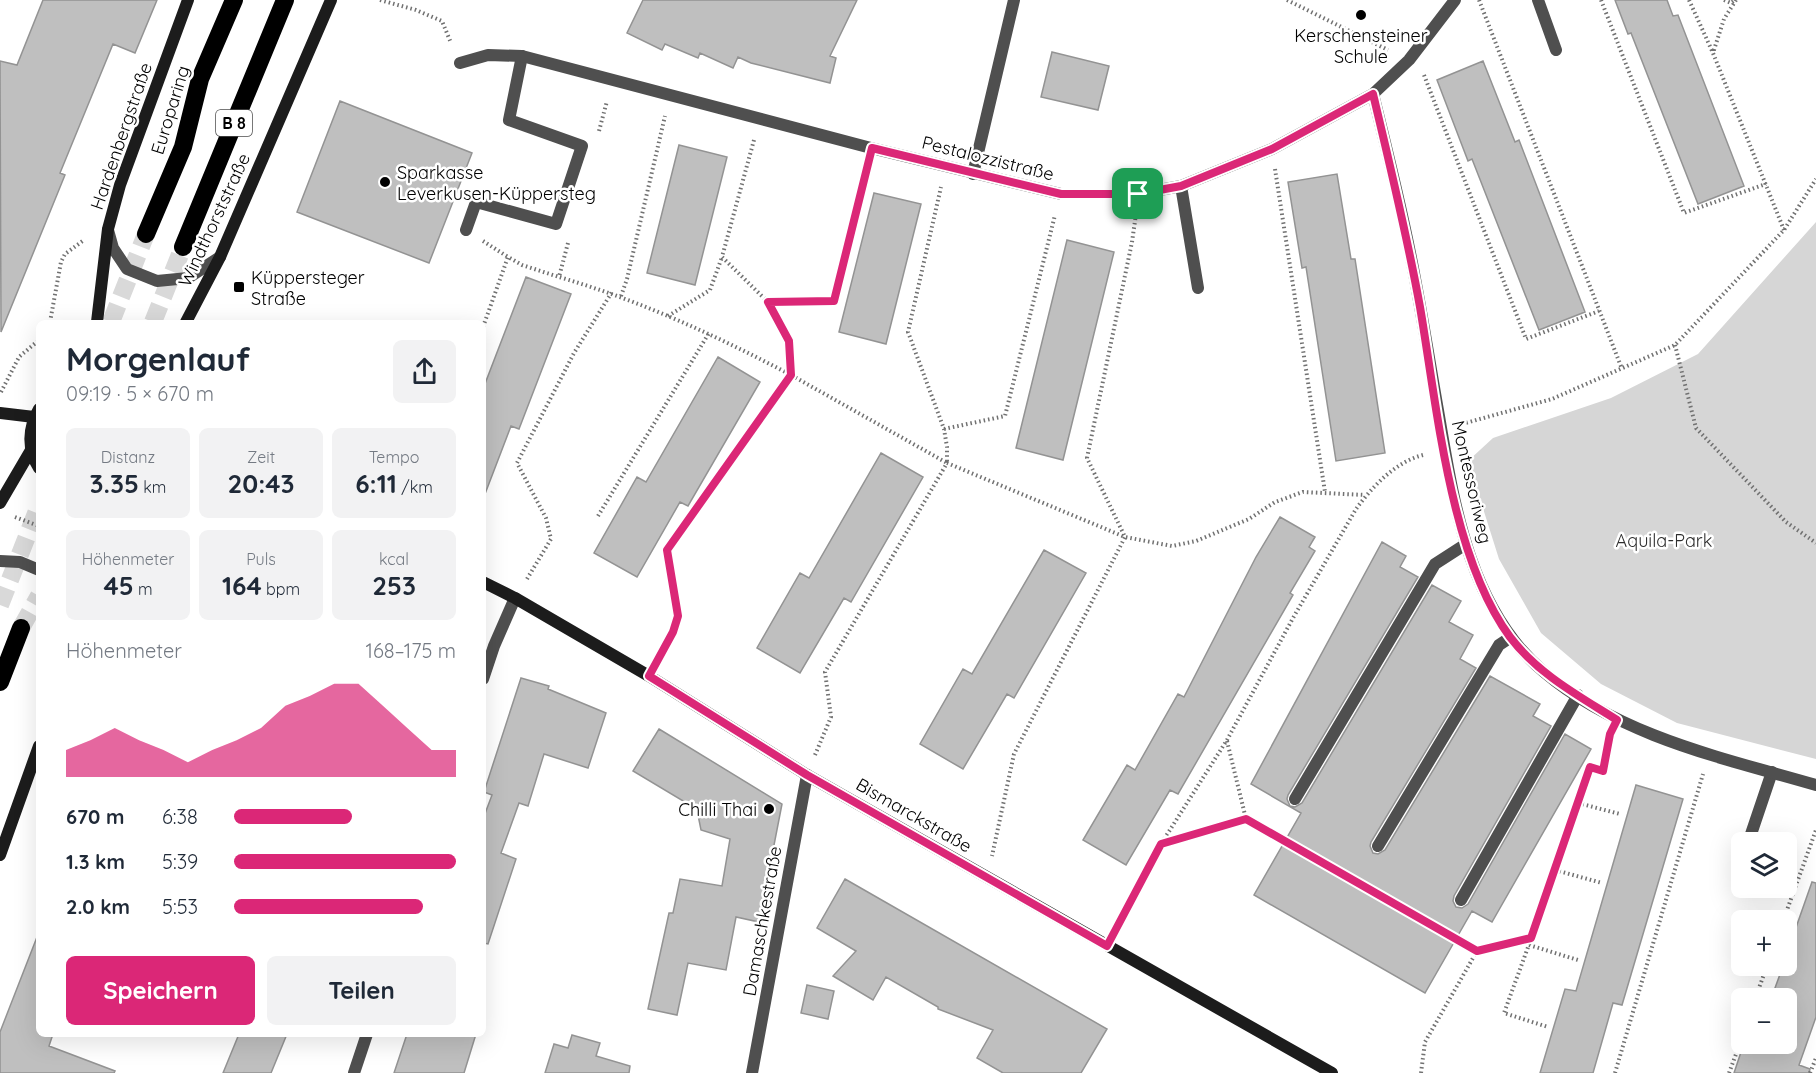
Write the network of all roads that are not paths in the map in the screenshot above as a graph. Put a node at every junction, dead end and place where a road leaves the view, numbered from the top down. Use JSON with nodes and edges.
{"nodes":[{"id":1,"x":188,"y":0,"type":"edge"},
{"id":2,"x":234,"y":0,"type":"edge"},
{"id":3,"x":285,"y":0,"type":"edge"},
{"id":4,"x":331,"y":0,"type":"edge"},
{"id":5,"x":1014,"y":0,"type":"edge"},
{"id":6,"x":1455,"y":0,"type":"edge"},
{"id":7,"x":1538,"y":0,"type":"edge"},
{"id":8,"x":1556,"y":50,"type":"dead end"},
{"id":9,"x":522,"y":56,"type":"junction"},
{"id":10,"x":460,"y":63,"type":"road end"},
{"id":11,"x":1373,"y":94,"type":"junction"},
{"id":12,"x":973,"y":174,"type":"junction"},
{"id":13,"x":1181,"y":186,"type":"junction"},
{"id":14,"x":108,"y":229,"type":"junction"},
{"id":15,"x":466,"y":230,"type":"road end"},
{"id":16,"x":146,"y":234,"type":"tunnel mouth"},
{"id":17,"x":183,"y":247,"type":"tunnel mouth"},
{"id":18,"x":220,"y":257,"type":"junction"},
{"id":19,"x":1198,"y":288,"type":"dead end"},
{"id":20,"x":97,"y":320,"type":"edge"},
{"id":21,"x":187,"y":320,"type":"edge"},
{"id":22,"x":0,"y":413,"type":"edge"},
{"id":23,"x":36,"y":413,"type":"edge"},
{"id":24,"x":36,"y":416,"type":"edge"},
{"id":25,"x":31,"y":450,"type":"junction"},
{"id":26,"x":36,"y":461,"type":"edge"},
{"id":27,"x":0,"y":503,"type":"edge"},
{"id":28,"x":1466,"y":544,"type":"junction"},
{"id":29,"x":0,"y":561,"type":"edge"},
{"id":30,"x":36,"y":569,"type":"edge"},
{"id":31,"x":486,"y":584,"type":"edge"},
{"id":32,"x":515,"y":598,"type":"junction"},
{"id":33,"x":21,"y":628,"type":"tunnel mouth"},
{"id":34,"x":1511,"y":637,"type":"junction"},
{"id":35,"x":486,"y":670,"type":"edge"},
{"id":36,"x":0,"y":682,"type":"edge"},
{"id":37,"x":1578,"y":695,"type":"junction"},
{"id":38,"x":36,"y":754,"type":"edge"},
{"id":39,"x":1772,"y":772,"type":"junction"},
{"id":40,"x":807,"y":775,"type":"junction"},
{"id":41,"x":1816,"y":785,"type":"edge"},
{"id":42,"x":1295,"y":799,"type":"dead end"},
{"id":43,"x":1752,"y":832,"type":"edge"},
{"id":44,"x":1378,"y":846,"type":"dead end"},
{"id":45,"x":0,"y":855,"type":"edge"},
{"id":46,"x":1461,"y":900,"type":"dead end"},
{"id":47,"x":366,"y":1037,"type":"edge"},
{"id":48,"x":354,"y":1073,"type":"edge"},
{"id":49,"x":752,"y":1073,"type":"edge"},
{"id":50,"x":1332,"y":1073,"type":"edge"}],
"edges":[{"from":1,"to":14,"type":"main road","name":"Hardenbergstraße"},
{"from":2,"to":16,"type":"highway","name":"Europaring","number":"B 8"},
{"from":3,"to":17,"type":"highway","number":"B 8"},
{"from":4,"to":18,"type":"main road","name":"Windthorststraße"},
{"from":5,"to":12,"type":"street"},
{"from":6,"to":11,"type":"street","name":"Pestalozzistraße"},
{"from":7,"to":8,"type":"street"},
{"from":9,"to":10,"type":"street","name":"Pestalozzistraße"},
{"from":9,"to":12,"type":"street","name":"Pestalozzistraße"},
{"from":9,"to":15,"type":"street"},
{"from":11,"to":13,"type":"street","name":"Pestalozzistraße"},
{"from":11,"to":28,"type":"street","name":"Montessoriweg"},
{"from":12,"to":13,"type":"street","name":"Pestalozzistraße"},
{"from":13,"to":19,"type":"street"},
{"from":14,"to":18,"type":"street"},
{"from":14,"to":20,"type":"main road","name":"Hardenbergstraße"},
{"from":18,"to":21,"type":"main road","name":"Windthorststraße"},
{"from":22,"to":23,"type":"main road"},
{"from":24,"to":25,"type":"main road"},
{"from":25,"to":26,"type":"main road"},
{"from":25,"to":27,"type":"main road"},
{"from":28,"to":34,"type":"street","name":"Montessoriweg"},
{"from":28,"to":42,"type":"street"},
{"from":29,"to":30,"type":"street"},
{"from":31,"to":32,"type":"main road","name":"Bismarckstraße"},
{"from":32,"to":35,"type":"street"},
{"from":32,"to":40,"type":"main road","name":"Bismarckstraße"},
{"from":33,"to":36,"type":"highway"},
{"from":34,"to":37,"type":"street","name":"Montessoriweg"},
{"from":34,"to":44,"type":"street"},
{"from":37,"to":39,"type":"street","name":"Montessoriweg"},
{"from":37,"to":46,"type":"street"},
{"from":38,"to":45,"type":"main road"},
{"from":39,"to":41,"type":"street","name":"Montessoriweg"},
{"from":39,"to":43,"type":"street"},
{"from":40,"to":49,"type":"street","name":"Damaschkestraße"},
{"from":40,"to":50,"type":"main road","name":"Bismarckstraße"},
{"from":47,"to":48,"type":"street"}]}
